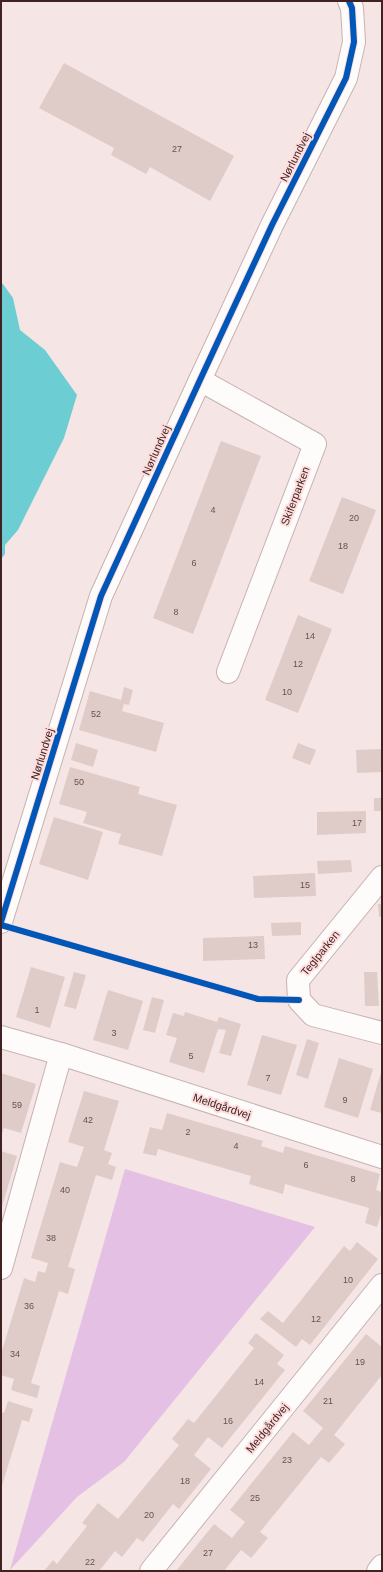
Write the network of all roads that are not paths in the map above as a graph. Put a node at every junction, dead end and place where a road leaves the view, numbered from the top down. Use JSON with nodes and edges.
{"nodes":[{"id":1,"x":349,"y":1,"type":"edge"},
{"id":2,"x":200,"y":380,"type":"junction"},
{"id":3,"x":228,"y":672,"type":"dead end"},
{"id":4,"x":382,"y":877,"type":"edge"},
{"id":5,"x":1,"y":922,"type":"edge"},
{"id":6,"x":382,"y":1033,"type":"edge"},
{"id":7,"x":1,"y":1037,"type":"edge"},
{"id":8,"x":61,"y":1054,"type":"junction"},
{"id":9,"x":382,"y":1157,"type":"edge"},
{"id":10,"x":1,"y":1268,"type":"edge"},
{"id":11,"x":382,"y":1286,"type":"edge"},
{"id":12,"x":382,"y":1566,"type":"edge"},
{"id":13,"x":151,"y":1571,"type":"edge"},
{"id":14,"x":378,"y":1571,"type":"edge"}],
"edges":[{"from":1,"to":2,"type":"street","name":"Nørlundvej"},
{"from":2,"to":3,"type":"street","name":"Skiferparken"},
{"from":2,"to":5,"type":"street","name":"Nørlundvej"},
{"from":4,"to":6,"type":"street","name":"Teglparken"},
{"from":7,"to":8,"type":"street","name":"Meldgårdvej"},
{"from":8,"to":9,"type":"street","name":"Meldgårdvej"},
{"from":8,"to":10,"type":"street"},
{"from":11,"to":13,"type":"street","name":"Meldgårdvej"},
{"from":12,"to":14,"type":"street"}]}
